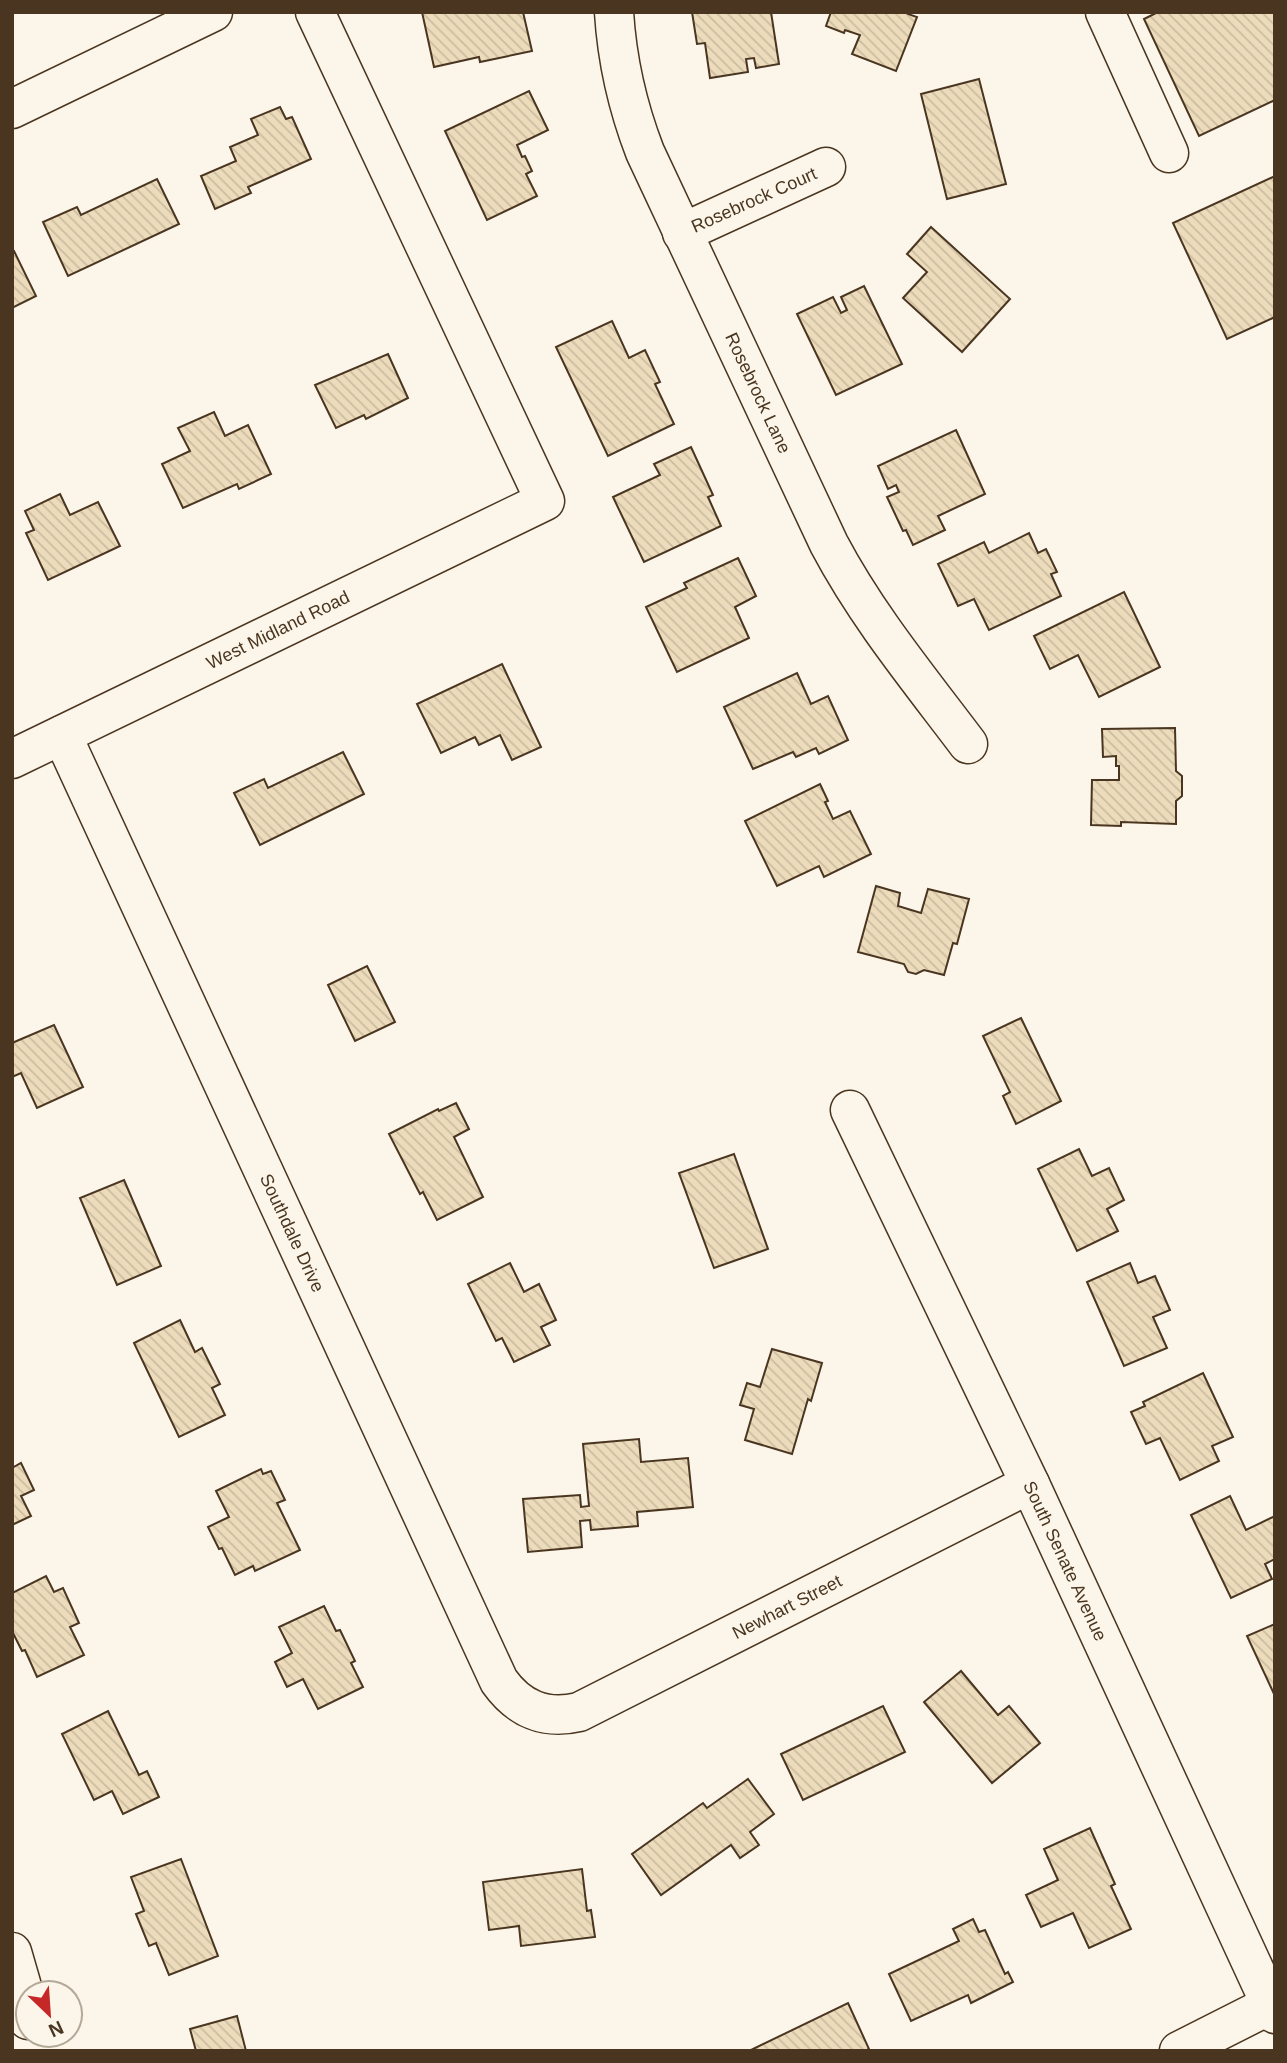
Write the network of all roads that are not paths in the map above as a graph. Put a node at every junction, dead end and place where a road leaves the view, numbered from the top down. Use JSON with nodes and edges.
{"nodes":[{"id":1,"x":213,"y":12,"type":"edge"},
{"id":2,"x":315,"y":12,"type":"edge"},
{"id":3,"x":614,"y":12,"type":"edge"},
{"id":4,"x":1105,"y":12,"type":"edge"},
{"id":5,"x":12,"y":109,"type":"edge"},
{"id":6,"x":1169,"y":153,"type":"dead end"},
{"id":7,"x":826,"y":167,"type":"dead end"},
{"id":8,"x":682,"y":233,"type":"junction"},
{"id":9,"x":62,"y":735,"type":"junction"},
{"id":10,"x":968,"y":744,"type":"dead end"},
{"id":11,"x":12,"y":759,"type":"edge"},
{"id":12,"x":850,"y":1110,"type":"dead end"},
{"id":13,"x":1030,"y":1485,"type":"junction"},
{"id":14,"x":541,"y":1713,"type":"joint"},
{"id":15,"x":12,"y":1952,"type":"edge"},
{"id":16,"x":19,"y":1979,"type":"edge"},
{"id":17,"x":1273,"y":2010,"type":"edge"},
{"id":18,"x":1179,"y":2051,"type":"edge"}],
"edges":[{"from":1,"to":5,"type":"street"},
{"from":2,"to":9,"type":"street","name":"West Midland Road"},
{"from":3,"to":8,"type":"street","name":"Rosebrock Lane"},
{"from":4,"to":6,"type":"street"},
{"from":7,"to":8,"type":"street","name":"Rosebrock Court"},
{"from":8,"to":10,"type":"street","name":"Rosebrock Lane"},
{"from":9,"to":11,"type":"street","name":"West Midland Road"},
{"from":9,"to":14,"type":"street","name":"Southdale Drive"},
{"from":12,"to":13,"type":"street","name":"South Senate Avenue"},
{"from":13,"to":14,"type":"street","name":"Newhart Street"},
{"from":13,"to":17,"type":"street","name":"South Senate Avenue"},
{"from":15,"to":16,"type":"street"},
{"from":17,"to":18,"type":"street"}]}
